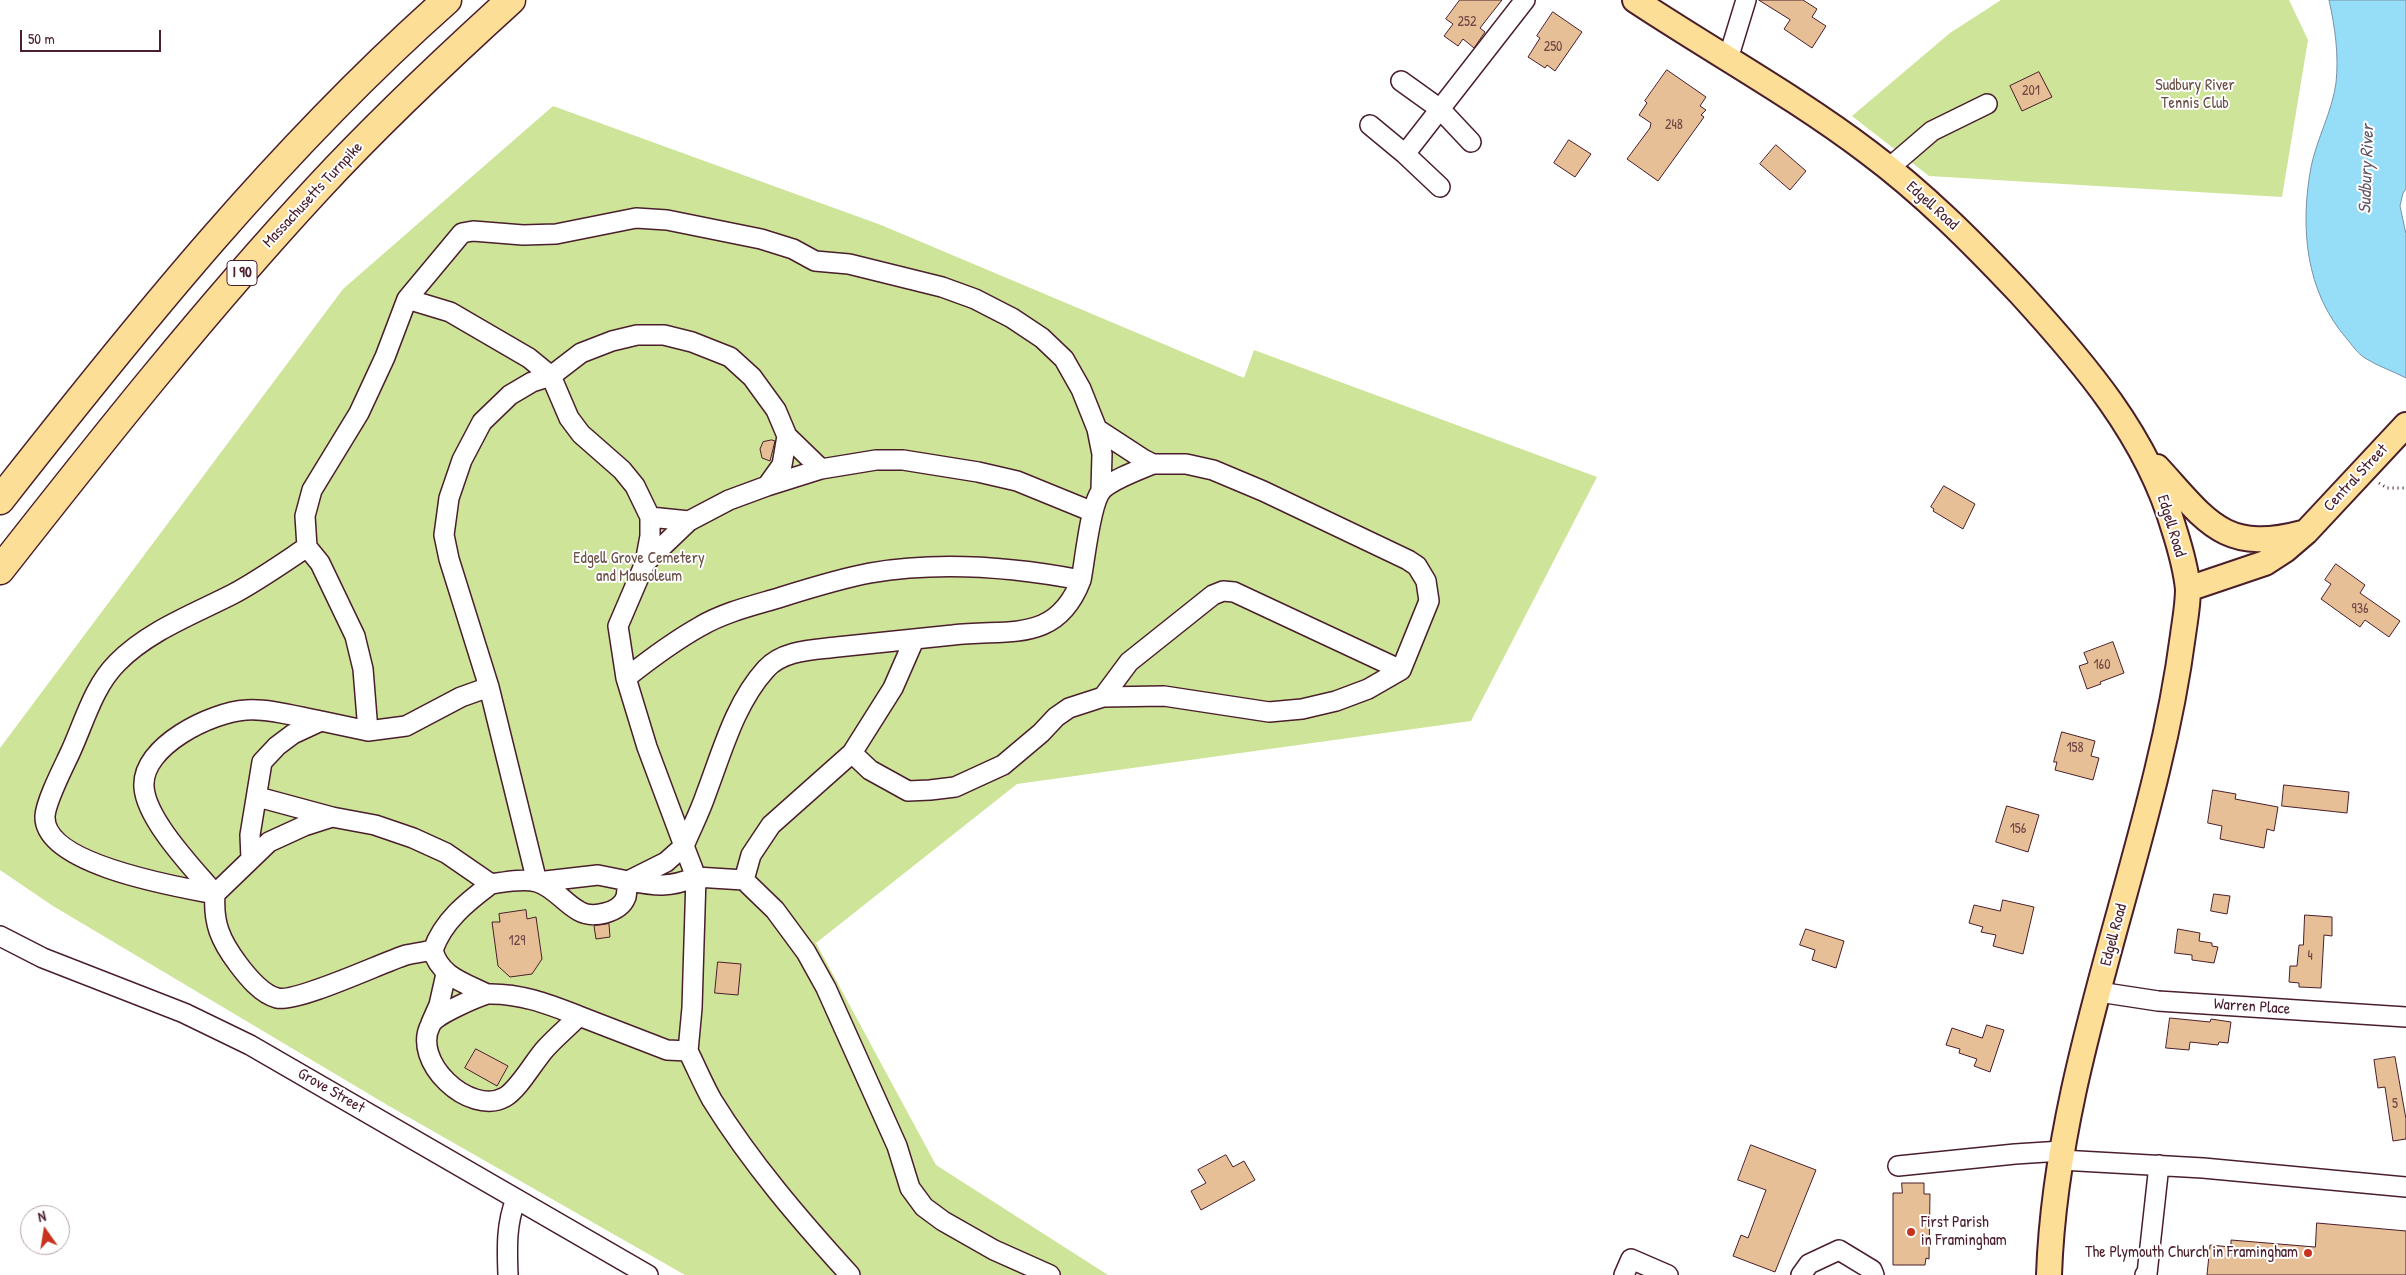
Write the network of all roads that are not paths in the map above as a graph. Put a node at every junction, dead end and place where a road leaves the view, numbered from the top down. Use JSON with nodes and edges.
{"nodes":[{"id":1,"x":447,"y":0,"type":"edge"},
{"id":2,"x":511,"y":0,"type":"edge"},
{"id":3,"x":1525,"y":0,"type":"edge"},
{"id":4,"x":1635,"y":0,"type":"edge"},
{"id":5,"x":1746,"y":0,"type":"edge"},
{"id":6,"x":1728,"y":59,"type":"junction"},
{"id":7,"x":1401,"y":80,"type":"dead end"},
{"id":8,"x":1988,"y":104,"type":"dead end"},
{"id":9,"x":1440,"y":109,"type":"junction"},
{"id":10,"x":1370,"y":125,"type":"dead end"},
{"id":11,"x":1471,"y":142,"type":"dead end"},
{"id":12,"x":1405,"y":154,"type":"junction"},
{"id":13,"x":1889,"y":168,"type":"junction"},
{"id":14,"x":1440,"y":187,"type":"dead end"},
{"id":15,"x":407,"y":299,"type":"junction"},
{"id":16,"x":551,"y":376,"type":"junction"},
{"id":17,"x":2406,"y":424,"type":"edge"},
{"id":18,"x":1097,"y":429,"type":"junction"},
{"id":19,"x":787,"y":436,"type":"junction"},
{"id":20,"x":2142,"y":452,"type":"junction"},
{"id":21,"x":1153,"y":464,"type":"junction"},
{"id":22,"x":821,"y":469,"type":"junction"},
{"id":23,"x":767,"y":486,"type":"junction"},
{"id":24,"x":1101,"y":490,"type":"junction"},
{"id":25,"x":0,"y":500,"type":"edge"},
{"id":26,"x":1093,"y":512,"type":"junction"},
{"id":27,"x":650,"y":517,"type":"junction"},
{"id":28,"x":689,"y":521,"type":"junction"},
{"id":29,"x":2306,"y":532,"type":"junction"},
{"id":30,"x":307,"y":548,"type":"junction"},
{"id":31,"x":645,"y":563,"type":"junction"},
{"id":32,"x":0,"y":570,"type":"edge"},
{"id":33,"x":1082,"y":580,"type":"junction"},
{"id":34,"x":2188,"y":589,"type":"junction"},
{"id":35,"x":914,"y":640,"type":"junction"},
{"id":36,"x":1401,"y":670,"type":"junction"},
{"id":37,"x":626,"y":678,"type":"junction"},
{"id":38,"x":489,"y":688,"type":"junction"},
{"id":39,"x":1103,"y":697,"type":"junction"},
{"id":40,"x":321,"y":721,"type":"junction"},
{"id":41,"x":368,"y":731,"type":"junction"},
{"id":42,"x":852,"y":753,"type":"junction"},
{"id":43,"x":258,"y":797,"type":"junction"},
{"id":44,"x":332,"y":817,"type":"junction"},
{"id":45,"x":684,"y":846,"type":"junction"},
{"id":46,"x":251,"y":859,"type":"junction"},
{"id":47,"x":696,"y":876,"type":"junction"},
{"id":48,"x":744,"y":880,"type":"junction"},
{"id":49,"x":628,"y":881,"type":"junction"},
{"id":50,"x":537,"y":882,"type":"junction"},
{"id":51,"x":491,"y":884,"type":"junction"},
{"id":52,"x":215,"y":894,"type":"junction"},
{"id":53,"x":0,"y":936,"type":"edge"},
{"id":54,"x":433,"y":950,"type":"junction"},
{"id":55,"x":446,"y":974,"type":"junction"},
{"id":56,"x":2099,"y":992,"type":"junction"},
{"id":57,"x":487,"y":994,"type":"junction"},
{"id":58,"x":579,"y":1016,"type":"junction"},
{"id":59,"x":2406,"y":1017,"type":"edge"},
{"id":60,"x":431,"y":1022,"type":"junction"},
{"id":61,"x":688,"y":1051,"type":"junction"},
{"id":62,"x":2061,"y":1156,"type":"junction"},
{"id":63,"x":2159,"y":1165,"type":"junction"},
{"id":64,"x":1898,"y":1166,"type":"dead end"},
{"id":65,"x":2406,"y":1187,"type":"edge"},
{"id":66,"x":516,"y":1199,"type":"junction"},
{"id":67,"x":2044,"y":1270,"type":"edge"},
{"id":68,"x":508,"y":1275,"type":"edge"},
{"id":69,"x":648,"y":1275,"type":"edge"},
{"id":70,"x":850,"y":1275,"type":"edge"},
{"id":71,"x":1050,"y":1275,"type":"edge"},
{"id":72,"x":1624,"y":1275,"type":"edge"},
{"id":73,"x":1668,"y":1275,"type":"edge"},
{"id":74,"x":1801,"y":1275,"type":"edge"},
{"id":75,"x":1874,"y":1275,"type":"edge"},
{"id":76,"x":2145,"y":1275,"type":"edge"}],
"edges":[{"from":1,"to":25,"type":"highway","number":"I 90"},
{"from":2,"to":32,"type":"highway","name":"Massachusetts Turnpike","number":"I 90"},
{"from":3,"to":9,"type":"street"},
{"from":4,"to":6,"type":"main road","name":"Edgell Road"},
{"from":5,"to":6,"type":"street"},
{"from":6,"to":13,"type":"main road","name":"Edgell Road"},
{"from":7,"to":9,"type":"street"},
{"from":8,"to":13,"type":"street"},
{"from":9,"to":11,"type":"street"},
{"from":9,"to":12,"type":"street"},
{"from":10,"to":12,"type":"street"},
{"from":12,"to":14,"type":"street"},
{"from":13,"to":20,"type":"main road","name":"Edgell Road"},
{"from":15,"to":16,"type":"street"},
{"from":15,"to":18,"type":"street"},
{"from":15,"to":30,"type":"street"},
{"from":16,"to":19,"type":"street"},
{"from":16,"to":27,"type":"street"},
{"from":16,"to":38,"type":"street"},
{"from":17,"to":29,"type":"main road","name":"Central Street"},
{"from":18,"to":21,"type":"street"},
{"from":18,"to":24,"type":"street"},
{"from":19,"to":22,"type":"street"},
{"from":19,"to":23,"type":"street"},
{"from":20,"to":29,"type":"main road"},
{"from":20,"to":34,"type":"main road","name":"Edgell Road"},
{"from":21,"to":24,"type":"street"},
{"from":21,"to":36,"type":"street"},
{"from":22,"to":23,"type":"street"},
{"from":22,"to":26,"type":"street"},
{"from":23,"to":28,"type":"street"},
{"from":24,"to":26,"type":"street"},
{"from":26,"to":33,"type":"street"},
{"from":27,"to":28,"type":"street"},
{"from":27,"to":31,"type":"street"},
{"from":28,"to":31,"type":"street"},
{"from":29,"to":34,"type":"main road","name":"Central Street"},
{"from":30,"to":41,"type":"street"},
{"from":30,"to":52,"type":"street"},
{"from":31,"to":37,"type":"street"},
{"from":33,"to":35,"type":"street"},
{"from":33,"to":37,"type":"street"},
{"from":34,"to":56,"type":"main road","name":"Edgell Road"},
{"from":35,"to":42,"type":"street"},
{"from":35,"to":45,"type":"street"},
{"from":36,"to":39,"type":"street"},
{"from":36,"to":39,"type":"street"},
{"from":37,"to":45,"type":"street"},
{"from":38,"to":41,"type":"street"},
{"from":38,"to":50,"type":"street"},
{"from":39,"to":42,"type":"street"},
{"from":40,"to":41,"type":"street"},
{"from":40,"to":43,"type":"street"},
{"from":40,"to":52,"type":"street"},
{"from":42,"to":48,"type":"street"},
{"from":43,"to":44,"type":"street"},
{"from":43,"to":46,"type":"street"},
{"from":44,"to":46,"type":"street"},
{"from":44,"to":51,"type":"street"},
{"from":45,"to":47,"type":"street"},
{"from":45,"to":49,"type":"street"},
{"from":46,"to":52,"type":"street"},
{"from":47,"to":48,"type":"street"},
{"from":47,"to":49,"type":"street"},
{"from":47,"to":61,"type":"street"},
{"from":48,"to":71,"type":"street"},
{"from":49,"to":50,"type":"street"},
{"from":49,"to":50,"type":"street"},
{"from":50,"to":51,"type":"street"},
{"from":51,"to":54,"type":"street"},
{"from":52,"to":54,"type":"street"},
{"from":53,"to":66,"type":"street","name":"Grove Street"},
{"from":54,"to":55,"type":"street"},
{"from":55,"to":57,"type":"street"},
{"from":55,"to":60,"type":"street"},
{"from":56,"to":59,"type":"street","name":"Warren Place"},
{"from":56,"to":62,"type":"main road","name":"Edgell Road"},
{"from":57,"to":58,"type":"street"},
{"from":57,"to":60,"type":"street"},
{"from":58,"to":60,"type":"street"},
{"from":58,"to":61,"type":"street"},
{"from":61,"to":70,"type":"street"},
{"from":62,"to":63,"type":"street"},
{"from":62,"to":64,"type":"street"},
{"from":62,"to":67,"type":"main road","name":"Edgell Road"},
{"from":63,"to":65,"type":"street"},
{"from":63,"to":76,"type":"street"},
{"from":66,"to":68,"type":"street"},
{"from":66,"to":69,"type":"street","name":"Grove Street"},
{"from":72,"to":73,"type":"street"},
{"from":74,"to":75,"type":"street"}]}
